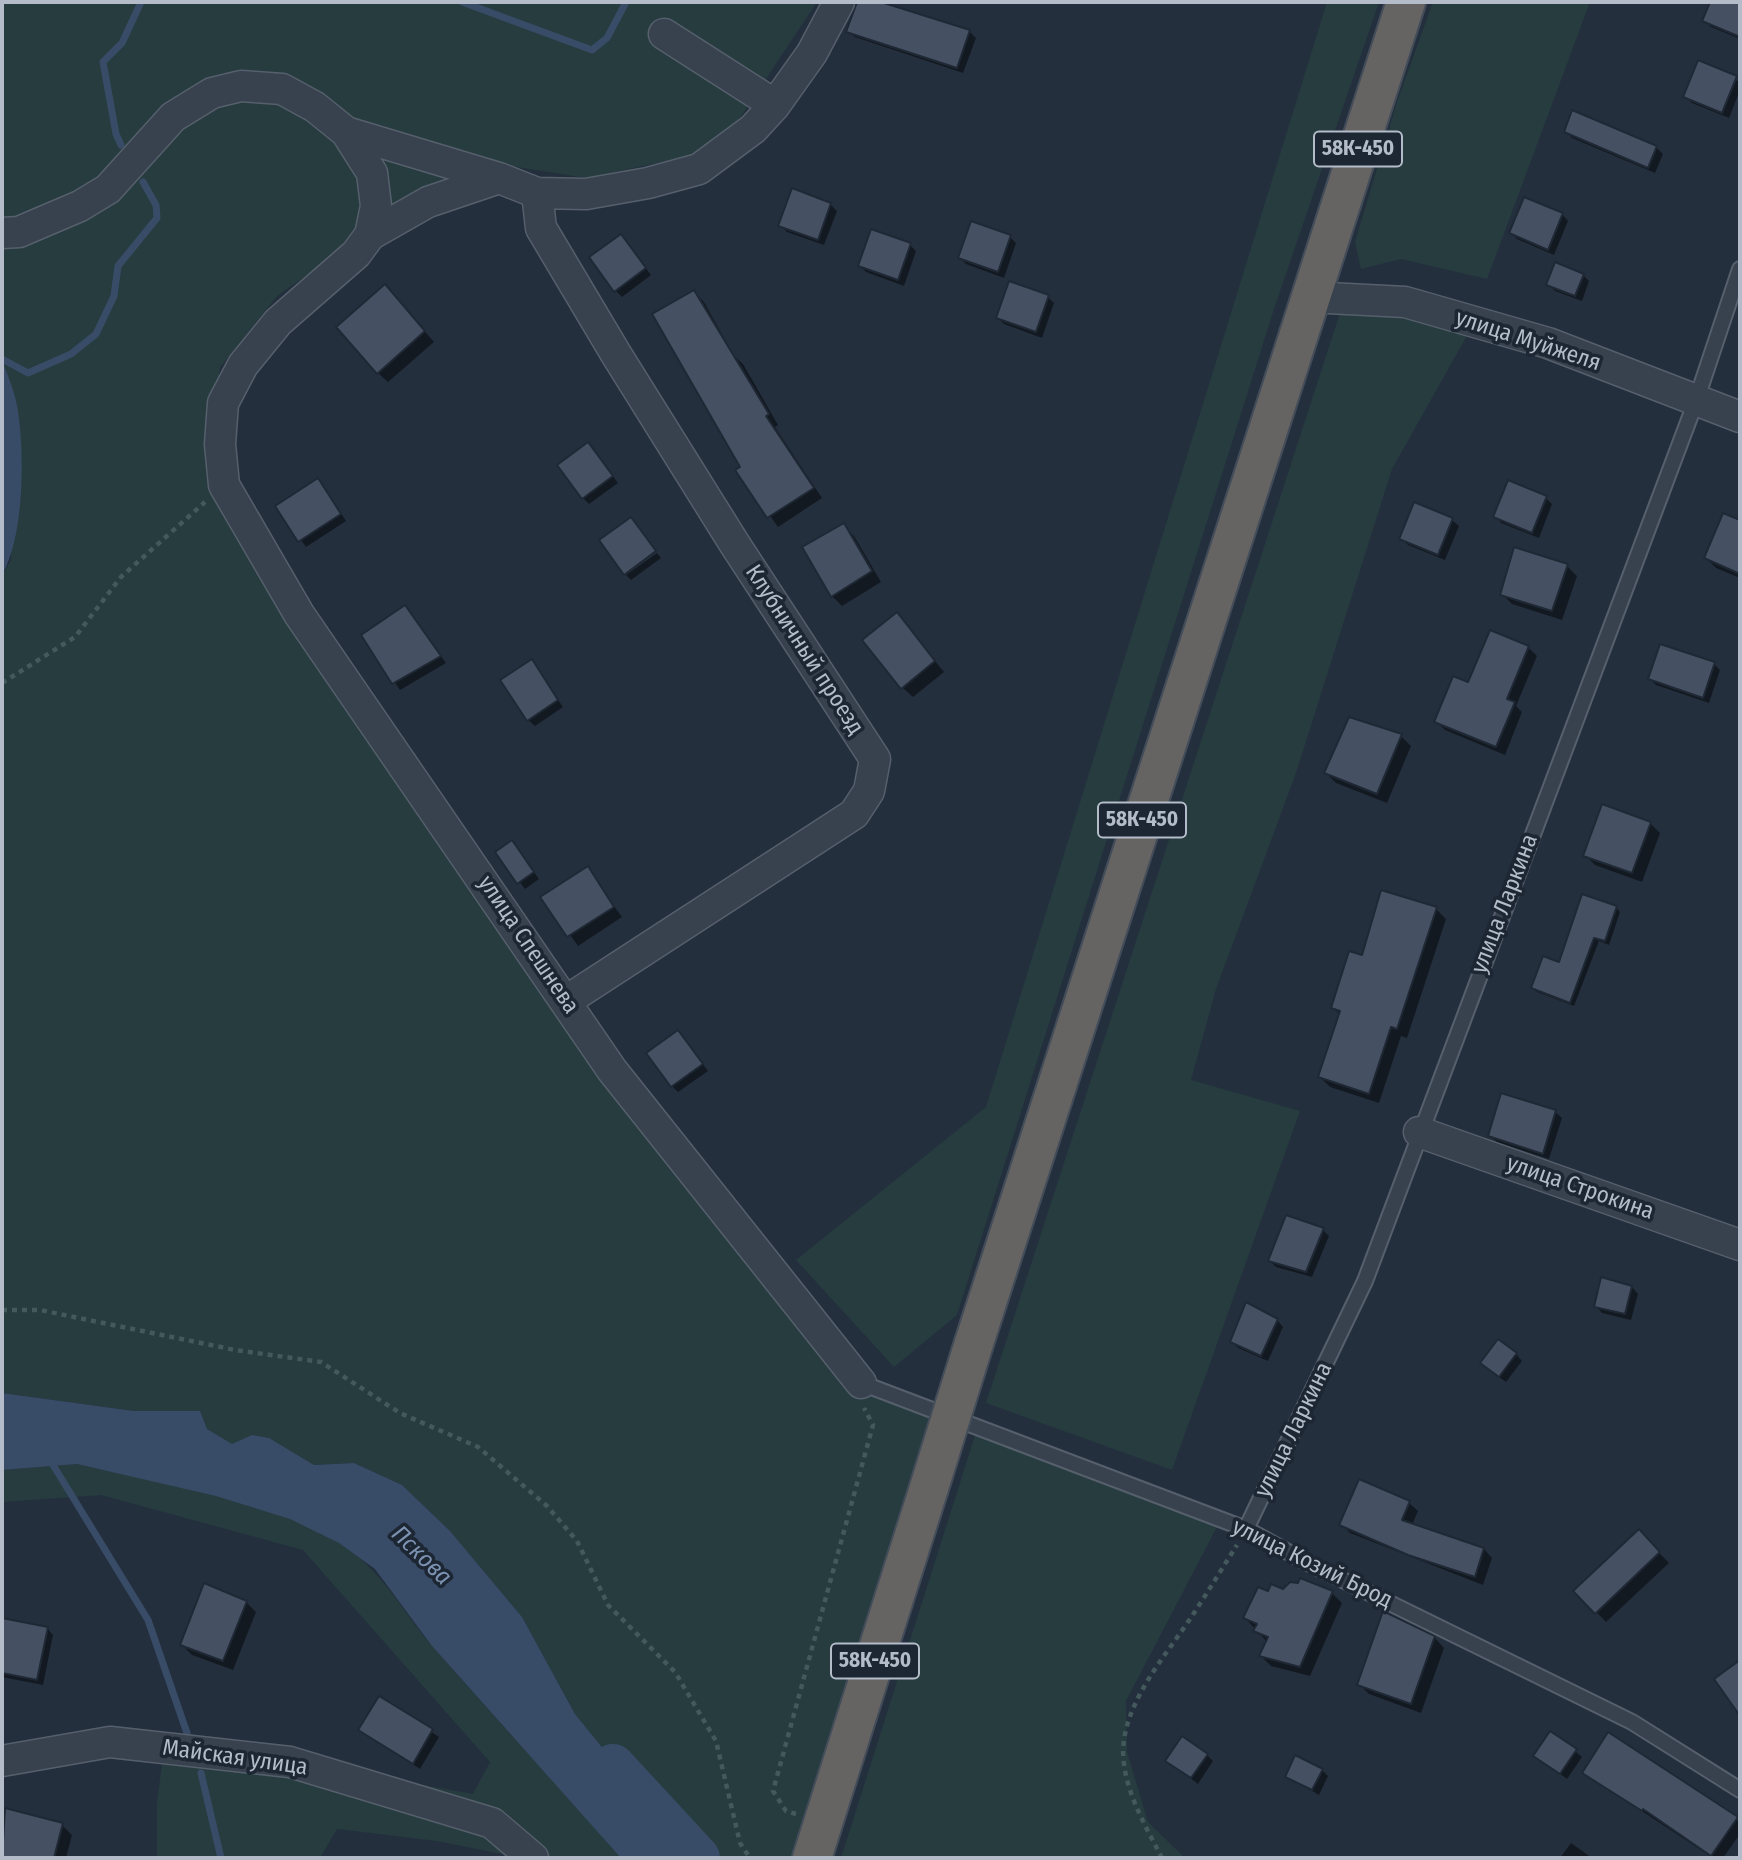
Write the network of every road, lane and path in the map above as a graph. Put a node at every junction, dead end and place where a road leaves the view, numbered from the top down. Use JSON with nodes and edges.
{"nodes":[{"id":1,"x":839,"y":2,"type":"edge"},
{"id":2,"x":1406,"y":2,"type":"edge"},
{"id":3,"x":664,"y":34,"type":"dead end"},
{"id":4,"x":775,"y":105,"type":"junction"},
{"id":5,"x":346,"y":132,"type":"junction"},
{"id":6,"x":499,"y":178,"type":"junction"},
{"id":7,"x":537,"y":193,"type":"junction"},
{"id":8,"x":2,"y":233,"type":"edge"},
{"id":9,"x":370,"y":235,"type":"junction"},
{"id":10,"x":1740,"y":269,"type":"edge"},
{"id":11,"x":1309,"y":297,"type":"junction"},
{"id":12,"x":1696,"y":401,"type":"junction"},
{"id":13,"x":1740,"y":417,"type":"edge"},
{"id":14,"x":224,"y":485,"type":"junction"},
{"id":15,"x":2,"y":682,"type":"edge"},
{"id":16,"x":566,"y":1001,"type":"junction"},
{"id":17,"x":1419,"y":1132,"type":"junction"},
{"id":18,"x":1740,"y":1245,"type":"edge"},
{"id":19,"x":2,"y":1310,"type":"edge"},
{"id":20,"x":861,"y":1383,"type":"junction"},
{"id":21,"x":1247,"y":1529,"type":"junction"},
{"id":22,"x":2,"y":1761,"type":"edge"},
{"id":23,"x":1740,"y":1790,"type":"edge"},
{"id":24,"x":813,"y":1835,"type":"edge"},
{"id":25,"x":533,"y":1858,"type":"edge"},
{"id":26,"x":750,"y":1858,"type":"edge"},
{"id":27,"x":1161,"y":1858,"type":"edge"}],
"edges":[{"from":1,"to":4,"type":"street"},
{"from":2,"to":11,"type":"highway","number":"58К-450"},
{"from":3,"to":4,"type":"street"},
{"from":4,"to":7,"type":"street"},
{"from":5,"to":6,"type":"street"},
{"from":5,"to":8,"type":"street"},
{"from":5,"to":9,"type":"street"},
{"from":6,"to":7,"type":"street"},
{"from":6,"to":9,"type":"street"},
{"from":7,"to":16,"type":"street","name":"Клубничный проезд"},
{"from":9,"to":14,"type":"street"},
{"from":10,"to":12,"type":"lane","name":"улица Ларкина"},
{"from":11,"to":12,"type":"street","name":"улица Муйжеля"},
{"from":11,"to":24,"type":"highway","number":"58К-450","bridge":true},
{"from":12,"to":13,"type":"street","name":"улица Муйжеля"},
{"from":12,"to":17,"type":"lane","name":"улица Ларкина"},
{"from":14,"to":15,"type":"path"},
{"from":14,"to":16,"type":"street","name":"улица Спешнева"},
{"from":16,"to":20,"type":"street","name":"улица Спешнева"},
{"from":17,"to":18,"type":"street","name":"улица Строкина"},
{"from":17,"to":21,"type":"lane","name":"улица Ларкина"},
{"from":19,"to":26,"type":"path"},
{"from":20,"to":21,"type":"lane","name":"улица Козий Брод"},
{"from":20,"to":24,"type":"path"},
{"from":21,"to":23,"type":"lane","name":"улица Козий Брод"},
{"from":21,"to":27,"type":"path"},
{"from":22,"to":25,"type":"street","name":"Майская улица"}]}
